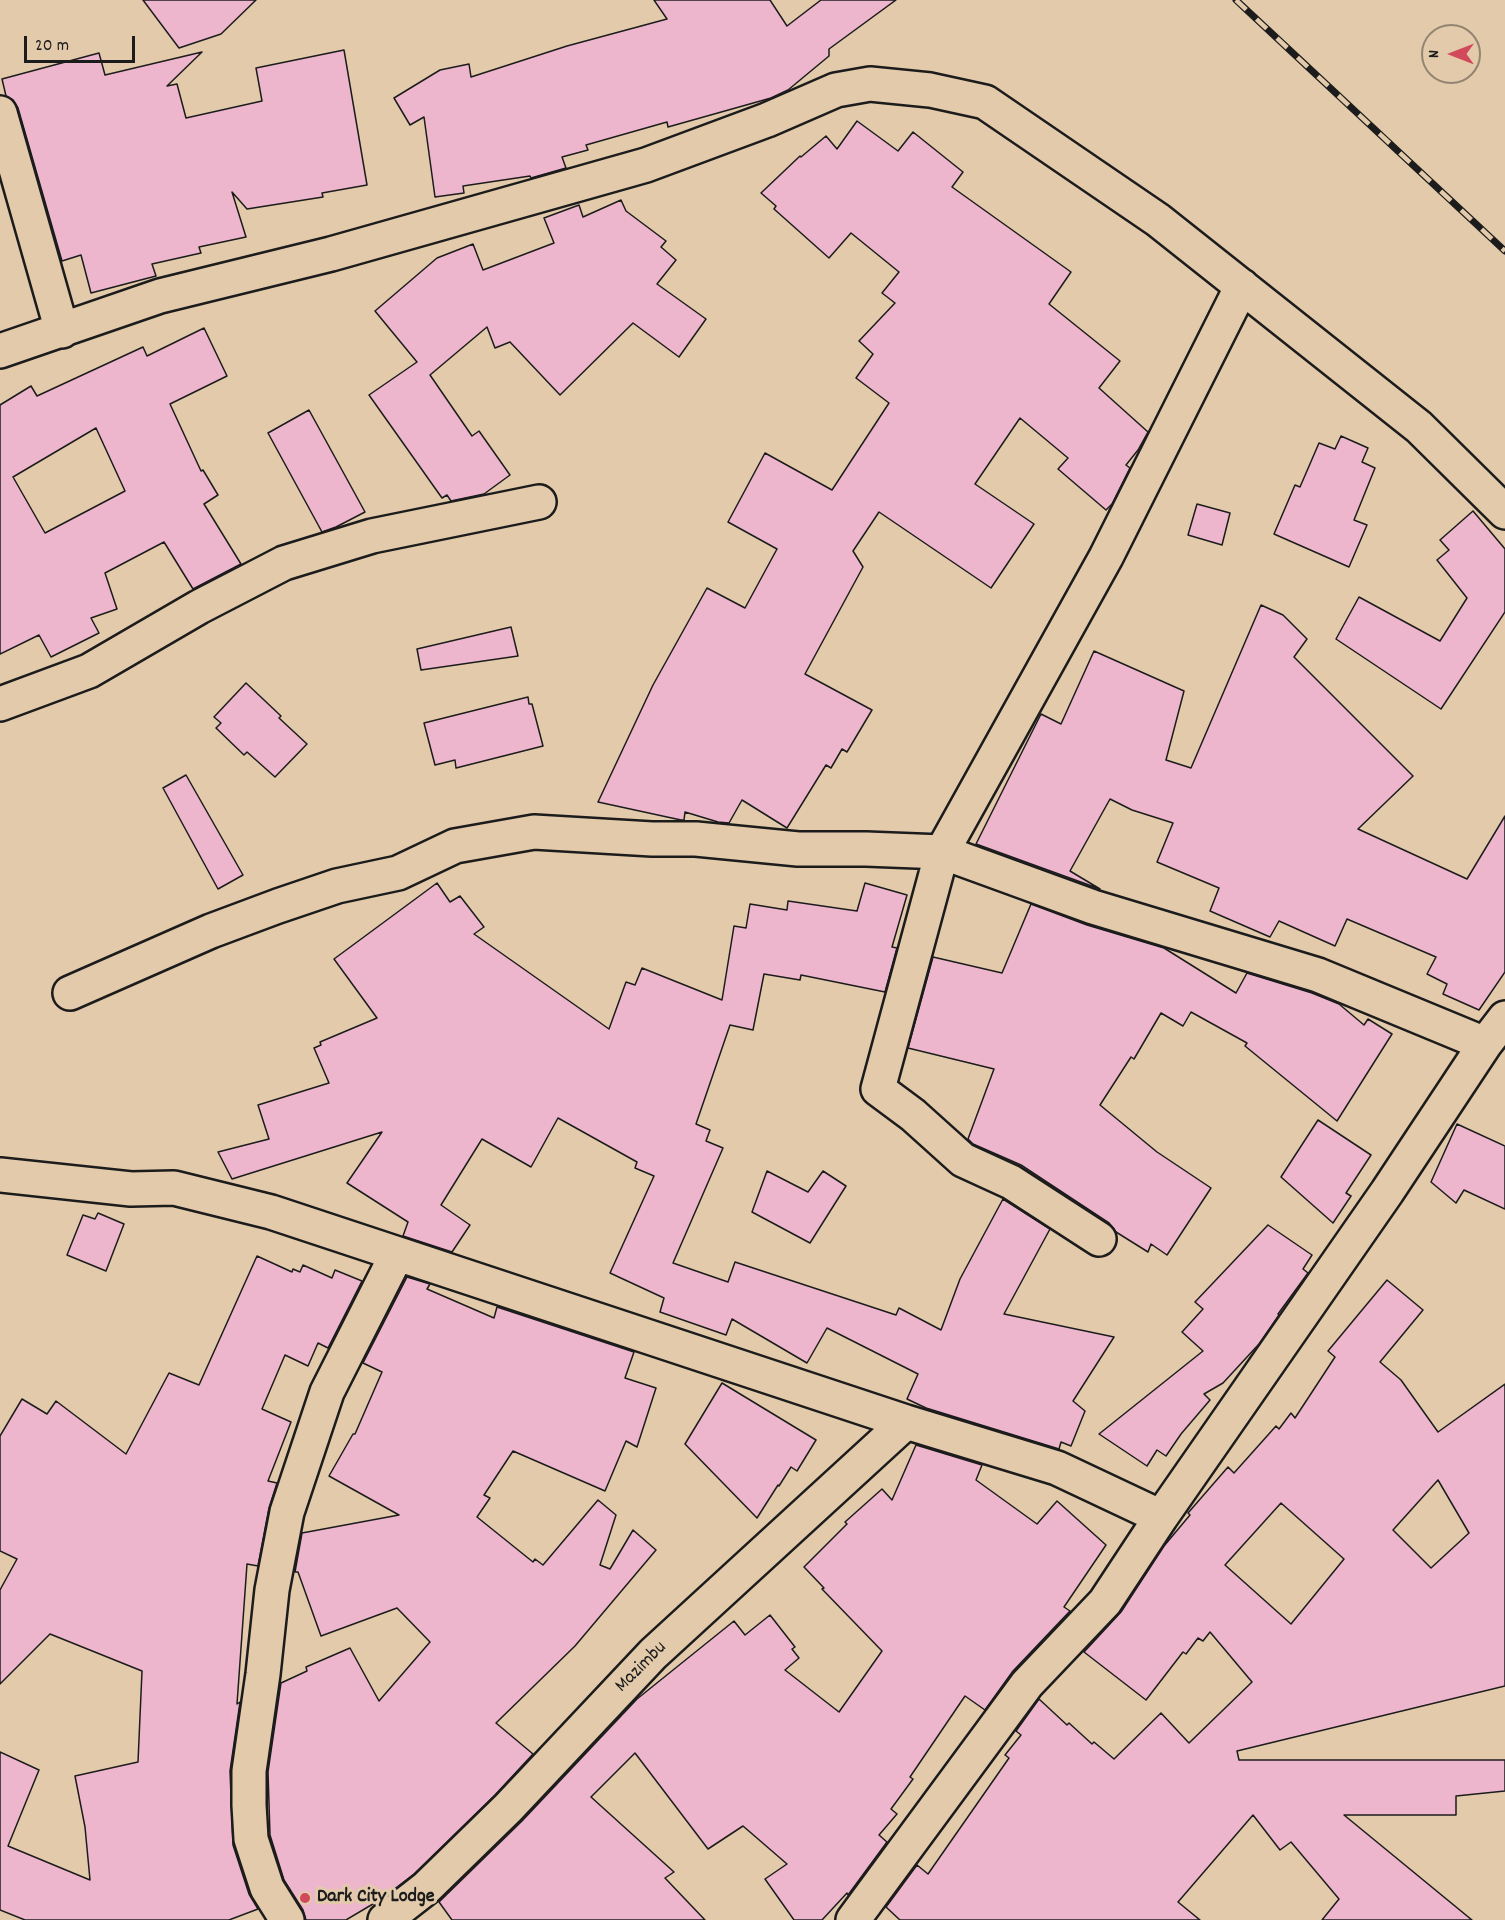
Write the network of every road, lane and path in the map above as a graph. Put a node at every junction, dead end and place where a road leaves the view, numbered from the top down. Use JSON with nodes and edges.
{"nodes":[{"id":1,"x":0,"y":113,"type":"edge"},
{"id":2,"x":1242,"y":286,"type":"junction"},
{"id":3,"x":62,"y":331,"type":"junction"},
{"id":4,"x":0,"y":351,"type":"edge"},
{"id":5,"x":538,"y":502,"type":"dead end"},
{"id":6,"x":1505,"y":512,"type":"edge"},
{"id":7,"x":0,"y":704,"type":"edge"},
{"id":8,"x":942,"y":852,"type":"junction"},
{"id":9,"x":70,"y":993,"type":"dead end"},
{"id":10,"x":1505,"y":1018,"type":"edge"},
{"id":11,"x":1485,"y":1044,"type":"junction"},
{"id":12,"x":0,"y":1175,"type":"edge"},
{"id":13,"x":1099,"y":1239,"type":"dead end"},
{"id":14,"x":397,"y":1254,"type":"junction"},
{"id":15,"x":906,"y":1422,"type":"junction"},
{"id":16,"x":1161,"y":1517,"type":"junction"},
{"id":17,"x":286,"y":1920,"type":"edge"},
{"id":18,"x":385,"y":1920,"type":"edge"},
{"id":19,"x":853,"y":1920,"type":"edge"}],
"edges":[{"from":1,"to":3,"type":"street"},
{"from":2,"to":3,"type":"street"},
{"from":2,"to":6,"type":"street"},
{"from":2,"to":8,"type":"street"},
{"from":3,"to":4,"type":"street"},
{"from":5,"to":7,"type":"street"},
{"from":8,"to":9,"type":"street"},
{"from":8,"to":11,"type":"street"},
{"from":8,"to":13,"type":"street"},
{"from":10,"to":11,"type":"street"},
{"from":11,"to":16,"type":"street"},
{"from":12,"to":14,"type":"street"},
{"from":14,"to":15,"type":"street"},
{"from":14,"to":17,"type":"street"},
{"from":15,"to":16,"type":"street"},
{"from":15,"to":18,"type":"street","name":"Mazimbu"},
{"from":16,"to":19,"type":"street"}]}
